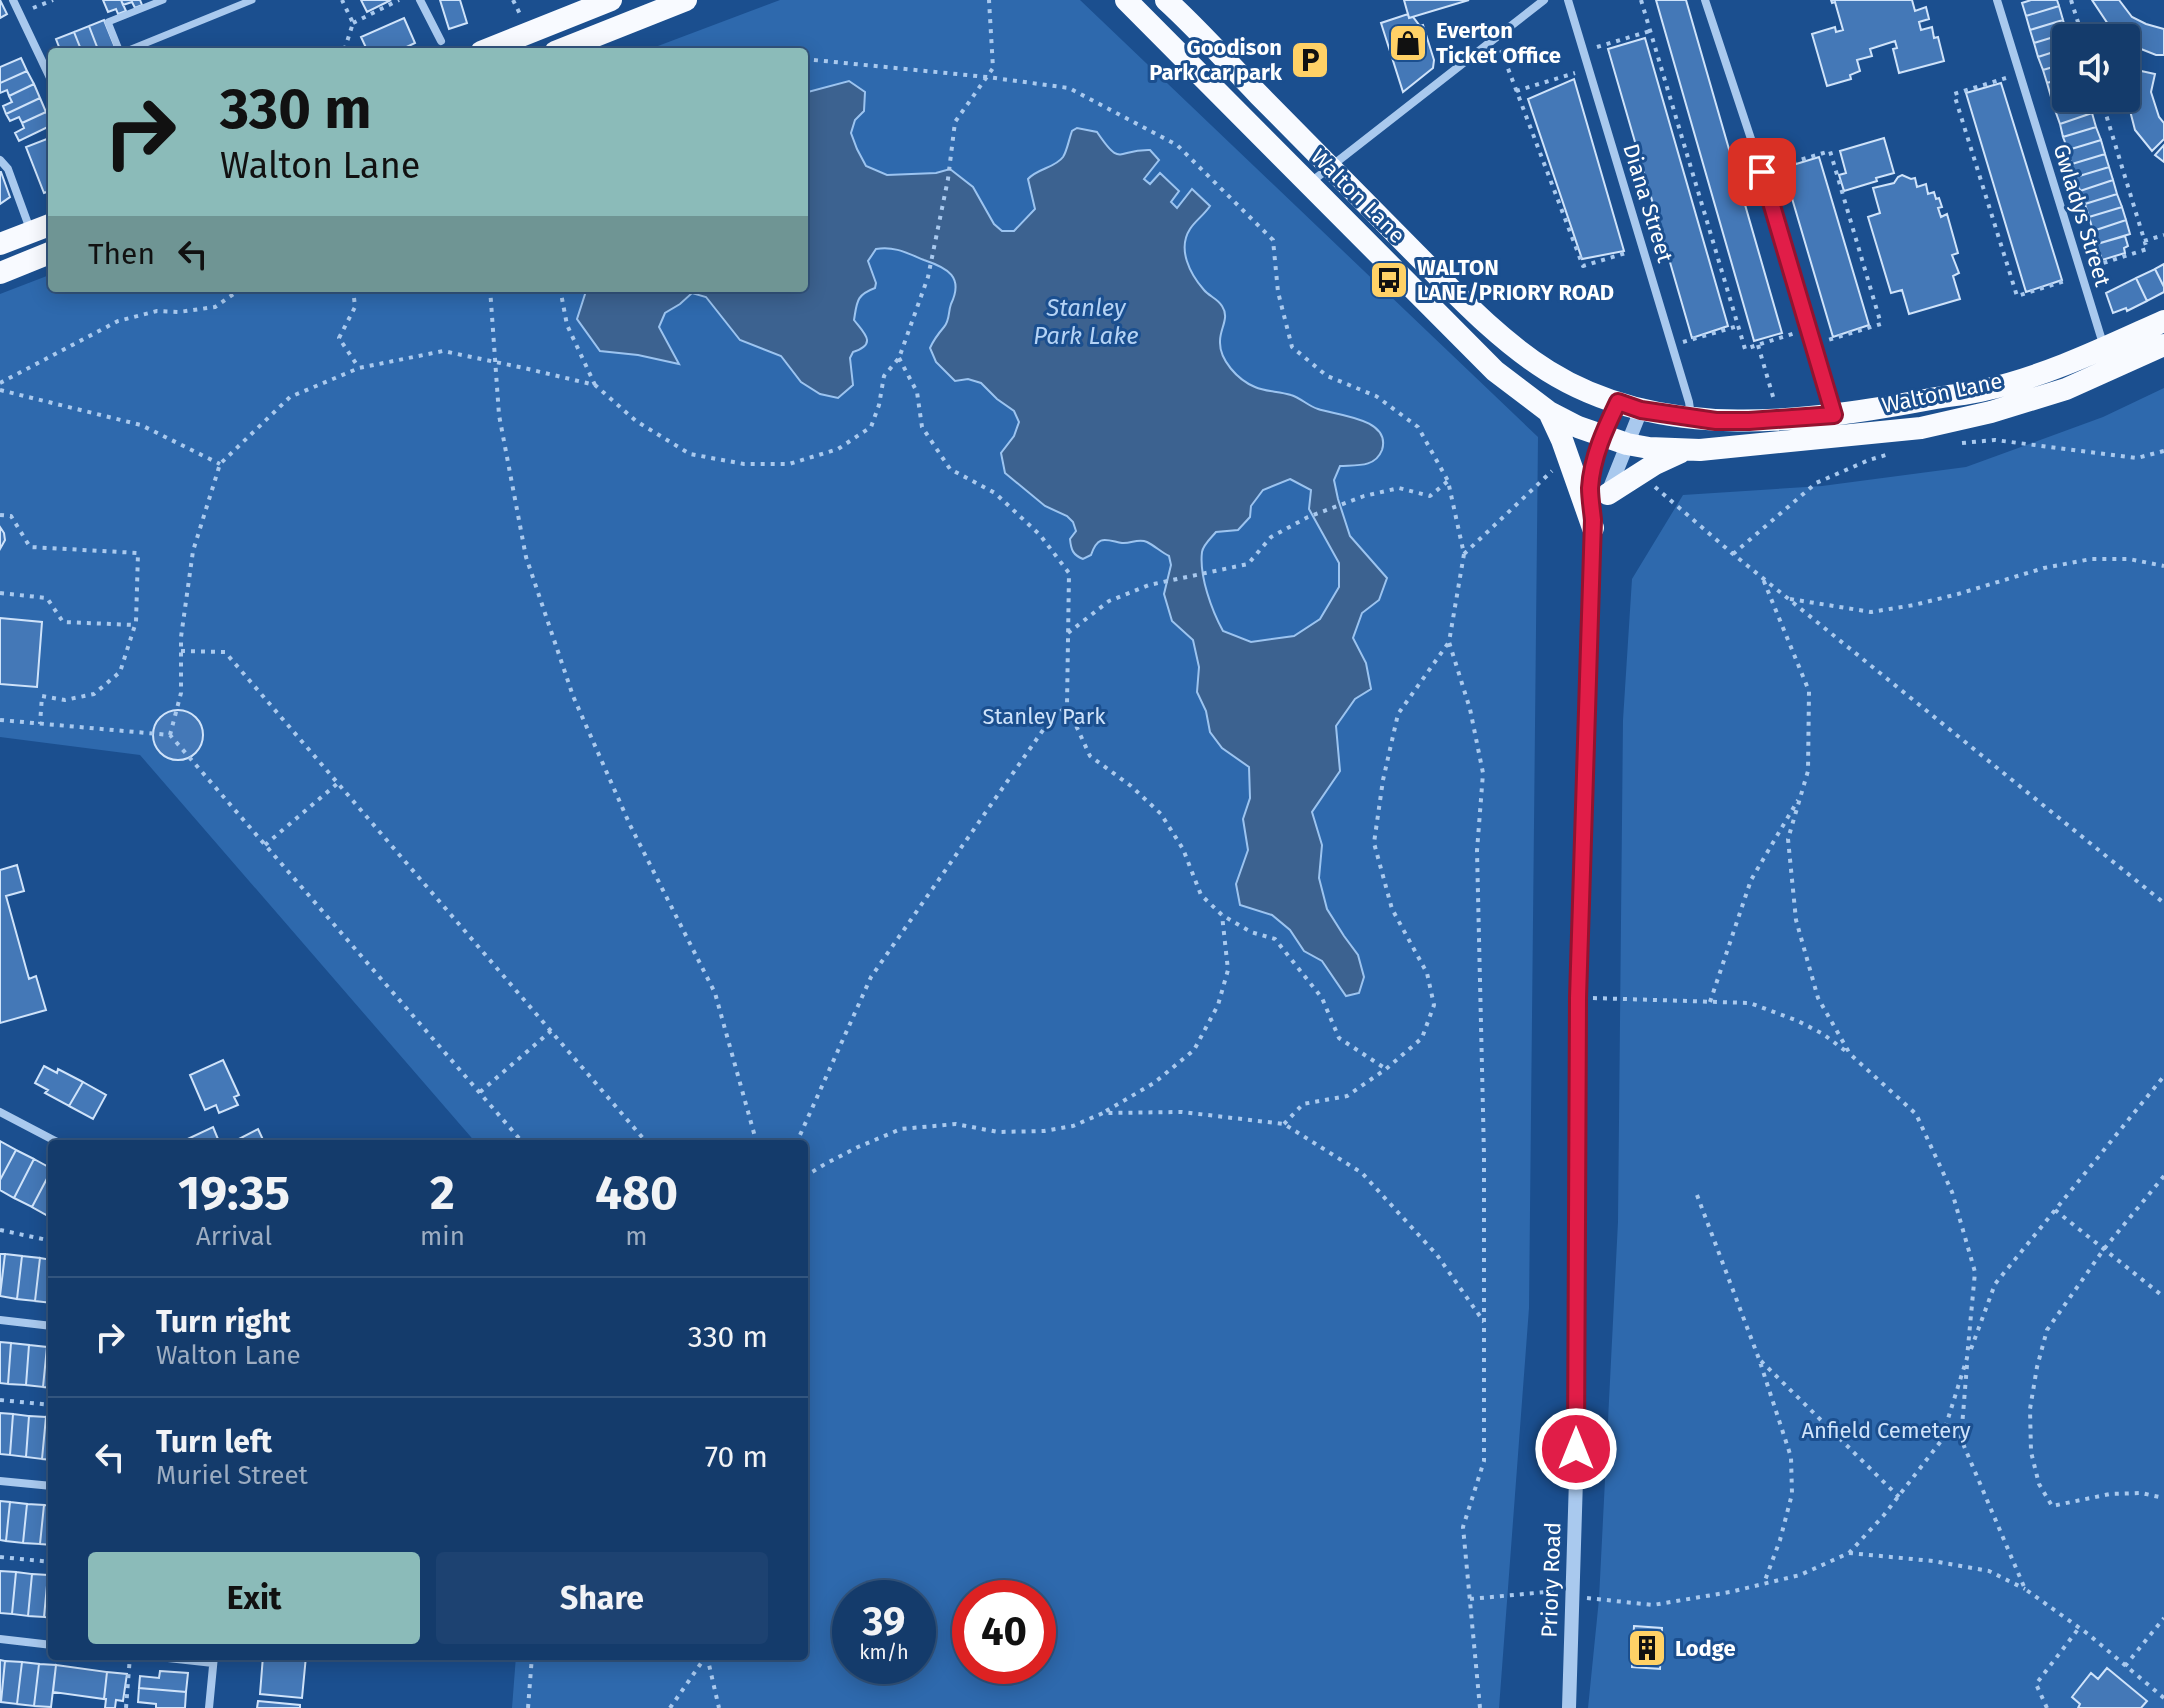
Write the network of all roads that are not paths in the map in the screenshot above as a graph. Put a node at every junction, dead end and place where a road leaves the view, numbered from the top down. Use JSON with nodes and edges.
{"nodes":[{"id":1,"x":13,"y":0,"type":"edge"},
{"id":2,"x":163,"y":0,"type":"edge"},
{"id":3,"x":252,"y":0,"type":"edge"},
{"id":4,"x":420,"y":0,"type":"edge"},
{"id":5,"x":611,"y":0,"type":"edge"},
{"id":6,"x":686,"y":0,"type":"edge"},
{"id":7,"x":1126,"y":0,"type":"edge"},
{"id":8,"x":1166,"y":0,"type":"edge"},
{"id":9,"x":1544,"y":0,"type":"edge"},
{"id":10,"x":1568,"y":0,"type":"edge"},
{"id":11,"x":1705,"y":0,"type":"edge"},
{"id":12,"x":1997,"y":0,"type":"edge"},
{"id":13,"x":441,"y":41,"type":"dead end"},
{"id":14,"x":120,"y":48,"type":"edge"},
{"id":15,"x":132,"y":48,"type":"edge"},
{"id":16,"x":491,"y":48,"type":"edge"},
{"id":17,"x":565,"y":48,"type":"edge"},
{"id":18,"x":48,"y":73,"type":"edge"},
{"id":19,"x":0,"y":160,"type":"edge"},
{"id":20,"x":1329,"y":167,"type":"junction"},
{"id":21,"x":1309,"y":184,"type":"junction"},
{"id":22,"x":42,"y":228,"type":"edge"},
{"id":23,"x":0,"y":244,"type":"edge"},
{"id":24,"x":48,"y":254,"type":"edge"},
{"id":25,"x":0,"y":273,"type":"edge"},
{"id":26,"x":2164,"y":321,"type":"edge"},
{"id":27,"x":2164,"y":345,"type":"edge"},
{"id":28,"x":2105,"y":348,"type":"junction"},
{"id":29,"x":1618,"y":402,"type":"junction"},
{"id":30,"x":1641,"y":410,"type":"junction"},
{"id":31,"x":1549,"y":412,"type":"junction"},
{"id":32,"x":1834,"y":415,"type":"junction"},
{"id":33,"x":1691,"y":416,"type":"junction"},
{"id":34,"x":1602,"y":436,"type":"junction"},
{"id":35,"x":1838,"y":438,"type":"junction"},
{"id":36,"x":1627,"y":444,"type":"junction"},
{"id":37,"x":1686,"y":450,"type":"junction"},
{"id":38,"x":1608,"y":494,"type":"junction"},
{"id":39,"x":1593,"y":524,"type":"junction"},
{"id":40,"x":0,"y":1112,"type":"edge"},
{"id":41,"x":53,"y":1140,"type":"edge"},
{"id":42,"x":0,"y":1320,"type":"edge"},
{"id":43,"x":48,"y":1326,"type":"edge"},
{"id":44,"x":0,"y":1481,"type":"edge"},
{"id":45,"x":48,"y":1486,"type":"edge"},
{"id":46,"x":0,"y":1639,"type":"edge"},
{"id":47,"x":48,"y":1645,"type":"edge"},
{"id":48,"x":214,"y":1660,"type":"edge"},
{"id":49,"x":209,"y":1708,"type":"edge"},
{"id":50,"x":1569,"y":1708,"type":"edge"}],
"edges":[{"from":1,"to":18,"type":"street"},
{"from":2,"to":14,"type":"street"},
{"from":3,"to":15,"type":"street"},
{"from":4,"to":13,"type":"street"},
{"from":5,"to":16,"type":"highway"},
{"from":6,"to":17,"type":"highway"},
{"from":7,"to":21,"type":"highway","name":"Walton Lane"},
{"from":8,"to":20,"type":"highway","name":"Walton Lane"},
{"from":9,"to":20,"type":"street"},
{"from":10,"to":33,"type":"street","name":"Diana Street"},
{"from":11,"to":32,"type":"street"},
{"from":12,"to":28,"type":"street","name":"Gwladys Street"},
{"from":19,"to":22,"type":"street"},
{"from":20,"to":21,"type":"street"},
{"from":20,"to":29,"type":"highway","name":"Walton Lane"},
{"from":21,"to":31,"type":"highway","name":"Walton Lane"},
{"from":22,"to":23,"type":"highway"},
{"from":24,"to":25,"type":"highway"},
{"from":26,"to":28,"type":"highway","name":"Walton Lane"},
{"from":27,"to":35,"type":"highway","name":"Walton Lane"},
{"from":28,"to":32,"type":"highway","name":"Walton Lane"},
{"from":29,"to":30,"type":"highway","name":"Walton Lane"},
{"from":29,"to":34,"type":"street","name":"Priory Road"},
{"from":30,"to":33,"type":"highway","name":"Walton Lane"},
{"from":30,"to":36,"type":"street"},
{"from":31,"to":34,"type":"highway","name":"Walton Lane"},
{"from":31,"to":39,"type":"highway"},
{"from":32,"to":33,"type":"highway","name":"Walton Lane"},
{"from":32,"to":35,"type":"street"},
{"from":34,"to":36,"type":"highway","name":"Walton Lane"},
{"from":34,"to":39,"type":"street","name":"Priory Road"},
{"from":35,"to":37,"type":"highway","name":"Walton Lane"},
{"from":36,"to":37,"type":"highway","name":"Walton Lane"},
{"from":36,"to":38,"type":"street"},
{"from":37,"to":38,"type":"highway"},
{"from":38,"to":39,"type":"street"},
{"from":39,"to":50,"type":"street","name":"Priory Road"},
{"from":40,"to":41,"type":"street"},
{"from":42,"to":43,"type":"street"},
{"from":44,"to":45,"type":"street"},
{"from":46,"to":47,"type":"street"},
{"from":48,"to":49,"type":"street"}]}
